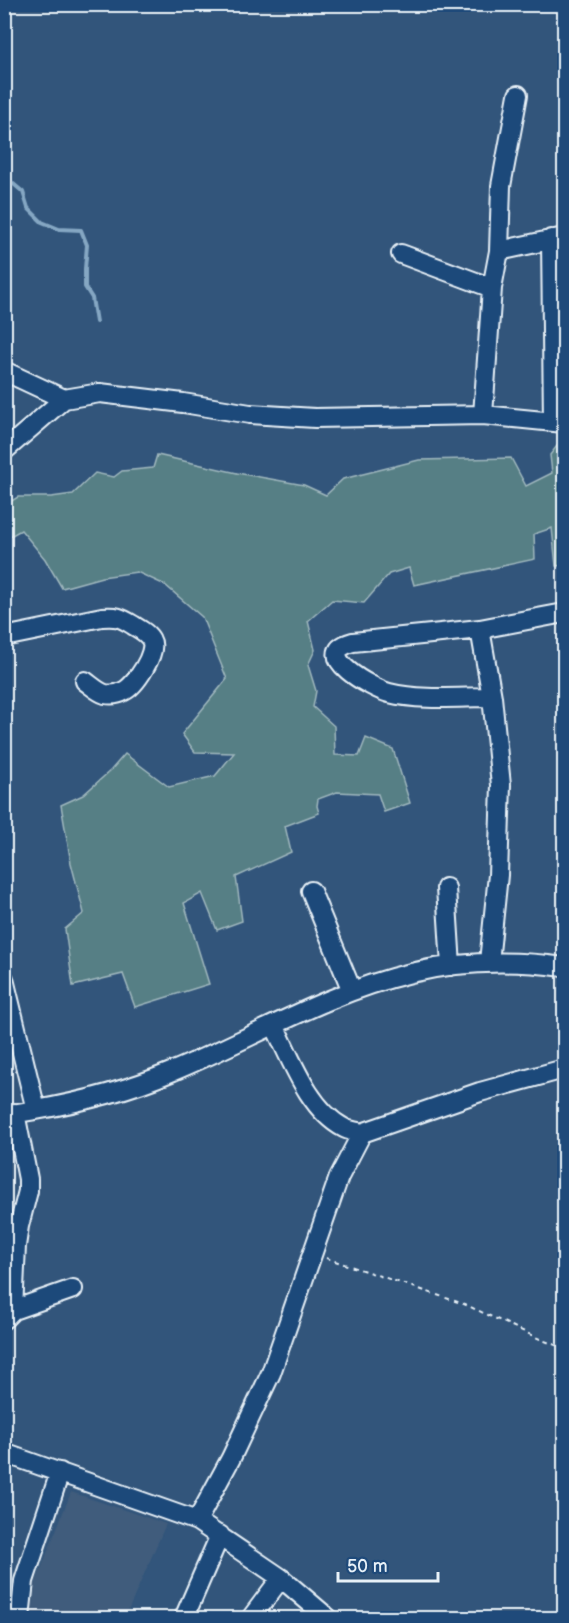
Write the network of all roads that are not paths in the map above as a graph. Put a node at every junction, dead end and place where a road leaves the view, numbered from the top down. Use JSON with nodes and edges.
{"nodes":[{"id":1,"x":518,"y":94,"type":"dead end"},
{"id":2,"x":558,"y":238,"type":"edge"},
{"id":3,"x":499,"y":251,"type":"junction"},
{"id":4,"x":401,"y":254,"type":"dead end"},
{"id":5,"x":492,"y":288,"type":"junction"},
{"id":6,"x":4,"y":372,"type":"edge"},
{"id":7,"x":64,"y":399,"type":"junction"},
{"id":8,"x":483,"y":415,"type":"junction"},
{"id":9,"x":559,"y":423,"type":"edge"},
{"id":10,"x":4,"y":451,"type":"edge"},
{"id":11,"x":564,"y":613,"type":"edge"},
{"id":12,"x":480,"y":629,"type":"junction"},
{"id":13,"x":4,"y":637,"type":"edge"},
{"id":14,"x":85,"y":681,"type":"dead end"},
{"id":15,"x":492,"y":697,"type":"junction"},
{"id":16,"x":446,"y":888,"type":"dead end"},
{"id":17,"x":312,"y":891,"type":"dead end"},
{"id":18,"x":489,"y":962,"type":"junction"},
{"id":19,"x":451,"y":966,"type":"junction"},
{"id":20,"x":564,"y":967,"type":"edge"},
{"id":21,"x":4,"y":979,"type":"edge"},
{"id":22,"x":352,"y":991,"type":"junction"},
{"id":23,"x":274,"y":1025,"type":"junction"},
{"id":24,"x":564,"y":1069,"type":"edge"},
{"id":25,"x":36,"y":1110,"type":"junction"},
{"id":26,"x":10,"y":1115,"type":"edge"},
{"id":27,"x":362,"y":1133,"type":"junction"},
{"id":28,"x":74,"y":1289,"type":"dead end"},
{"id":29,"x":9,"y":1314,"type":"edge"},
{"id":30,"x":4,"y":1453,"type":"edge"},
{"id":31,"x":60,"y":1472,"type":"junction"},
{"id":32,"x":197,"y":1521,"type":"junction"},
{"id":33,"x":220,"y":1535,"type":"junction"},
{"id":34,"x":281,"y":1578,"type":"junction"},
{"id":35,"x":20,"y":1618,"type":"edge"},
{"id":36,"x":184,"y":1618,"type":"edge"},
{"id":37,"x":251,"y":1618,"type":"edge"},
{"id":38,"x":328,"y":1618,"type":"edge"}],
"edges":[{"from":1,"to":3,"type":"street"},
{"from":2,"to":3,"type":"street"},
{"from":2,"to":9,"type":"street"},
{"from":3,"to":5,"type":"street"},
{"from":4,"to":5,"type":"street"},
{"from":5,"to":8,"type":"street"},
{"from":6,"to":7,"type":"street"},
{"from":7,"to":8,"type":"street"},
{"from":7,"to":10,"type":"street"},
{"from":8,"to":9,"type":"street"},
{"from":11,"to":12,"type":"street"},
{"from":12,"to":15,"type":"street"},
{"from":12,"to":15,"type":"street"},
{"from":13,"to":14,"type":"street"},
{"from":15,"to":18,"type":"street"},
{"from":16,"to":19,"type":"street"},
{"from":17,"to":22,"type":"street"},
{"from":18,"to":19,"type":"street"},
{"from":18,"to":20,"type":"street"},
{"from":19,"to":22,"type":"street"},
{"from":21,"to":25,"type":"street"},
{"from":22,"to":23,"type":"street"},
{"from":23,"to":25,"type":"street"},
{"from":23,"to":27,"type":"street"},
{"from":24,"to":27,"type":"street"},
{"from":25,"to":26,"type":"street"},
{"from":26,"to":29,"type":"street"},
{"from":27,"to":32,"type":"street"},
{"from":28,"to":29,"type":"street"},
{"from":30,"to":31,"type":"street"},
{"from":31,"to":32,"type":"street"},
{"from":31,"to":35,"type":"street"},
{"from":32,"to":33,"type":"street"},
{"from":33,"to":34,"type":"street"},
{"from":33,"to":36,"type":"street"},
{"from":34,"to":37,"type":"street"},
{"from":34,"to":38,"type":"street"}]}
